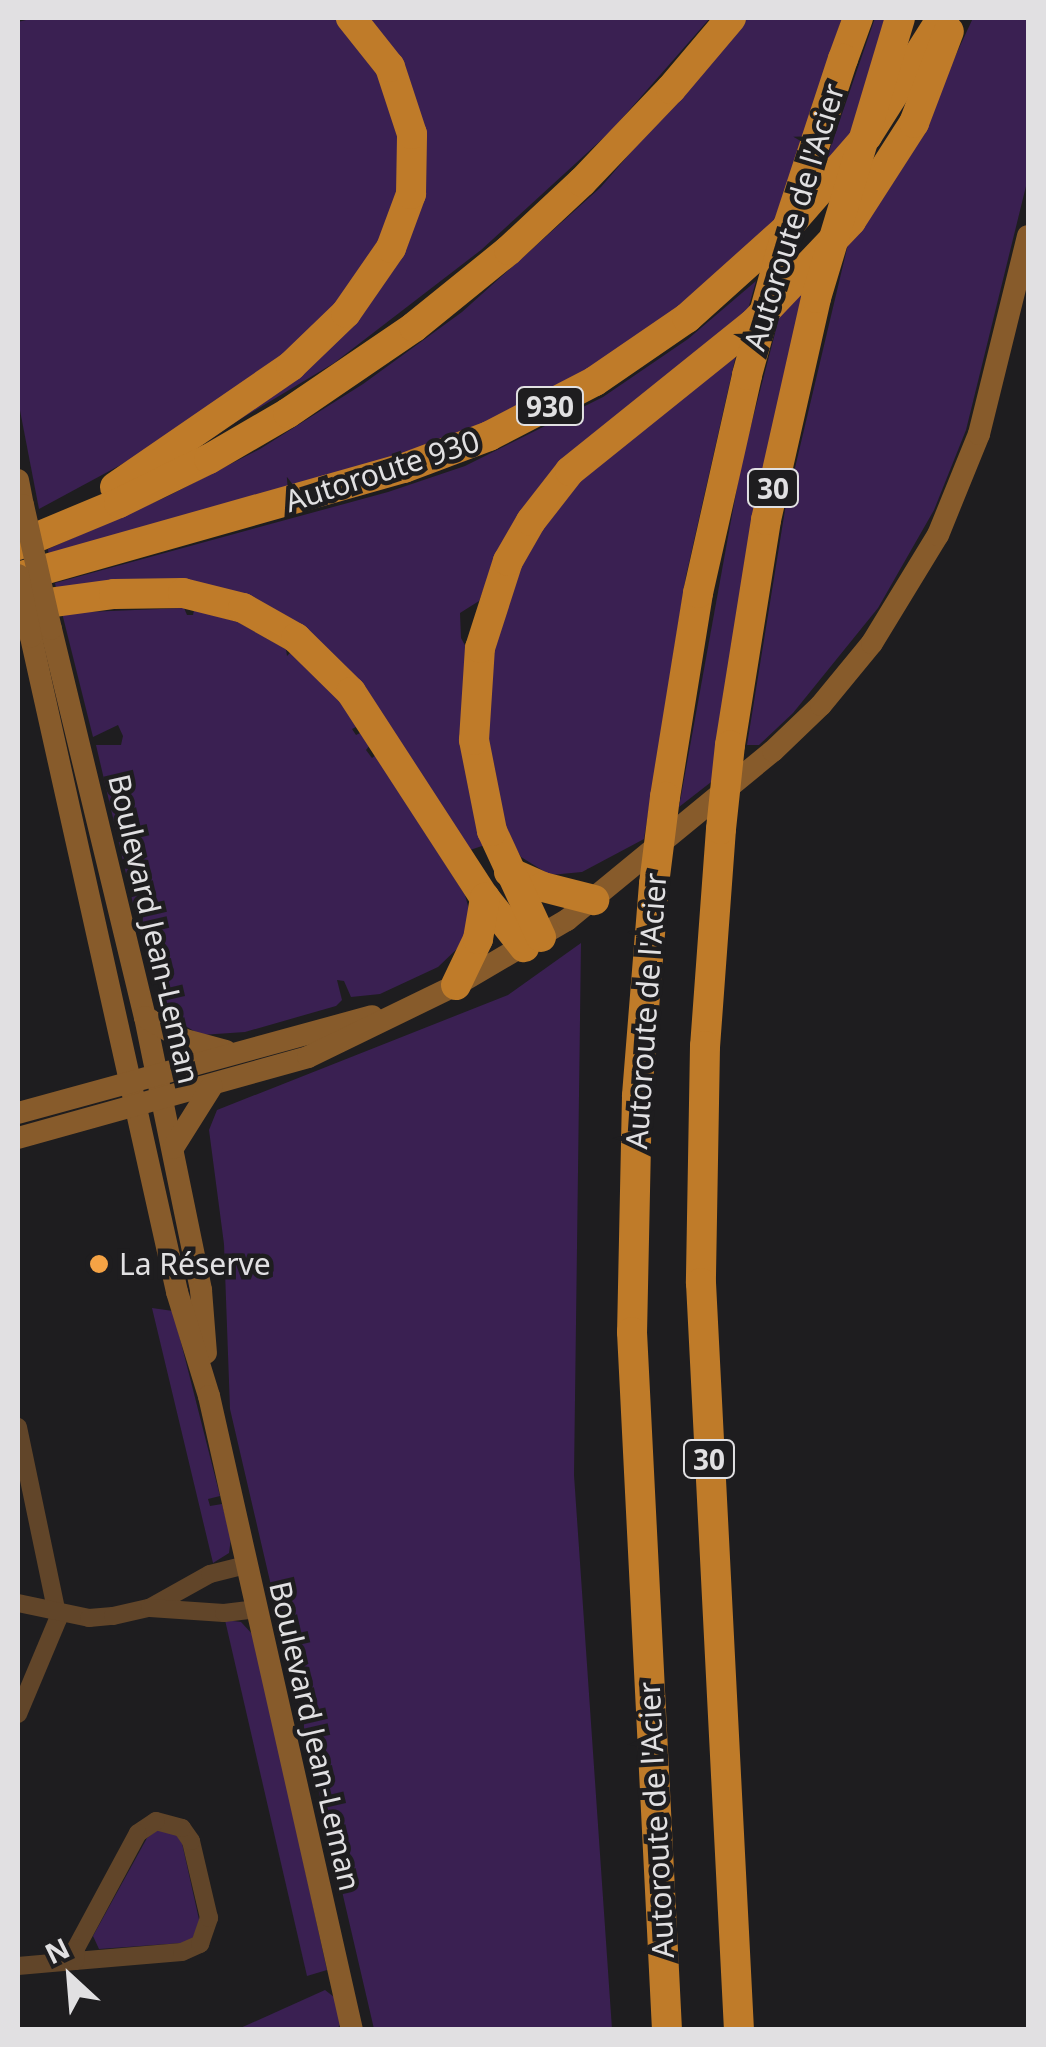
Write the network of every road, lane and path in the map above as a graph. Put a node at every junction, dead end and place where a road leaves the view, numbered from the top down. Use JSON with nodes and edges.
{"nodes":[{"id":1,"x":351,"y":18,"type":"edge"},
{"id":2,"x":732,"y":18,"type":"edge"},
{"id":3,"x":858,"y":18,"type":"edge"},
{"id":4,"x":900,"y":18,"type":"edge"},
{"id":5,"x":942,"y":18,"type":"edge"},
{"id":6,"x":953,"y":18,"type":"edge"},
{"id":7,"x":1028,"y":236,"type":"edge"},
{"id":8,"x":18,"y":480,"type":"edge"},
{"id":9,"x":27,"y":542,"type":"edge"},
{"id":10,"x":18,"y":576,"type":"edge"},
{"id":11,"x":18,"y":607,"type":"edge"},
{"id":12,"x":41,"y":633,"type":"junction"},
{"id":13,"x":509,"y":872,"type":"junction"},
{"id":14,"x":485,"y":898,"type":"junction"},
{"id":15,"x":594,"y":900,"type":"junction"},
{"id":16,"x":533,"y":942,"type":"junction"},
{"id":17,"x":456,"y":984,"type":"junction"},
{"id":18,"x":409,"y":1007,"type":"junction"},
{"id":19,"x":145,"y":1016,"type":"junction"},
{"id":20,"x":230,"y":1052,"type":"junction"},
{"id":21,"x":157,"y":1072,"type":"junction"},
{"id":22,"x":130,"y":1080,"type":"junction"},
{"id":23,"x":212,"y":1086,"type":"junction"},
{"id":24,"x":162,"y":1098,"type":"junction"},
{"id":25,"x":135,"y":1104,"type":"junction"},
{"id":26,"x":18,"y":1113,"type":"edge"},
{"id":27,"x":18,"y":1138,"type":"edge"},
{"id":28,"x":172,"y":1148,"type":"junction"},
{"id":29,"x":209,"y":1396,"type":"junction"},
{"id":30,"x":18,"y":1427,"type":"edge"},
{"id":31,"x":245,"y":1565,"type":"junction"},
{"id":32,"x":18,"y":1603,"type":"edge"},
{"id":33,"x":150,"y":1608,"type":"junction"},
{"id":34,"x":255,"y":1609,"type":"junction"},
{"id":35,"x":58,"y":1612,"type":"junction"},
{"id":36,"x":18,"y":1714,"type":"edge"},
{"id":37,"x":75,"y":1962,"type":"junction"},
{"id":38,"x":18,"y":1966,"type":"edge"},
{"id":39,"x":352,"y":2030,"type":"edge"},
{"id":40,"x":667,"y":2030,"type":"edge"},
{"id":41,"x":739,"y":2030,"type":"edge"}],
"edges":[{"from":1,"to":9,"type":"highway"},
{"from":2,"to":9,"type":"highway"},
{"from":3,"to":40,"type":"highway","name":"Autoroute de l'Acier","number":"30","bridge":true},
{"from":4,"to":41,"type":"highway","name":"Autoroute de l'Acier","number":"30","bridge":true},
{"from":5,"to":10,"type":"highway","name":"Autoroute 930","number":"930"},
{"from":6,"to":13,"type":"highway"},
{"from":7,"to":15,"type":"street"},
{"from":8,"to":12,"type":"street","name":"Boulevard Jean-Leman","bridge":true},
{"from":10,"to":12,"type":"street","name":"Boulevard Jean-Leman","bridge":true},
{"from":11,"to":14,"type":"highway"},
{"from":12,"to":19,"type":"street","name":"Boulevard Jean-Leman"},
{"from":12,"to":22,"type":"street","name":"Boulevard Jean-Leman"},
{"from":13,"to":15,"type":"highway"},
{"from":13,"to":16,"type":"highway"},
{"from":14,"to":16,"type":"highway"},
{"from":14,"to":17,"type":"highway"},
{"from":15,"to":16,"type":"street"},
{"from":16,"to":17,"type":"street"},
{"from":17,"to":18,"type":"street"},
{"from":18,"to":20,"type":"street"},
{"from":18,"to":23,"type":"street"},
{"from":19,"to":20,"type":"street"},
{"from":19,"to":21,"type":"street","name":"Boulevard Jean-Leman"},
{"from":20,"to":21,"type":"street"},
{"from":21,"to":22,"type":"street"},
{"from":21,"to":24,"type":"street","name":"Boulevard Jean-Leman"},
{"from":22,"to":25,"type":"street","name":"Boulevard Jean-Leman"},
{"from":22,"to":26,"type":"street"},
{"from":23,"to":24,"type":"street"},
{"from":23,"to":28,"type":"street"},
{"from":24,"to":25,"type":"street"},
{"from":24,"to":28,"type":"street","name":"Boulevard Jean-Leman"},
{"from":25,"to":27,"type":"street"},
{"from":25,"to":29,"type":"street","name":"Boulevard Jean-Leman"},
{"from":28,"to":29,"type":"street","name":"Boulevard Jean-Leman"},
{"from":29,"to":31,"type":"street","name":"Boulevard Jean-Leman"},
{"from":30,"to":35,"type":"street"},
{"from":31,"to":33,"type":"street"},
{"from":31,"to":34,"type":"street","name":"Boulevard Jean-Leman"},
{"from":32,"to":35,"type":"street"},
{"from":33,"to":34,"type":"street"},
{"from":33,"to":35,"type":"street"},
{"from":34,"to":39,"type":"street","name":"Boulevard Jean-Leman"},
{"from":35,"to":36,"type":"street"},
{"from":37,"to":37,"type":"street"},
{"from":37,"to":38,"type":"street"}]}
